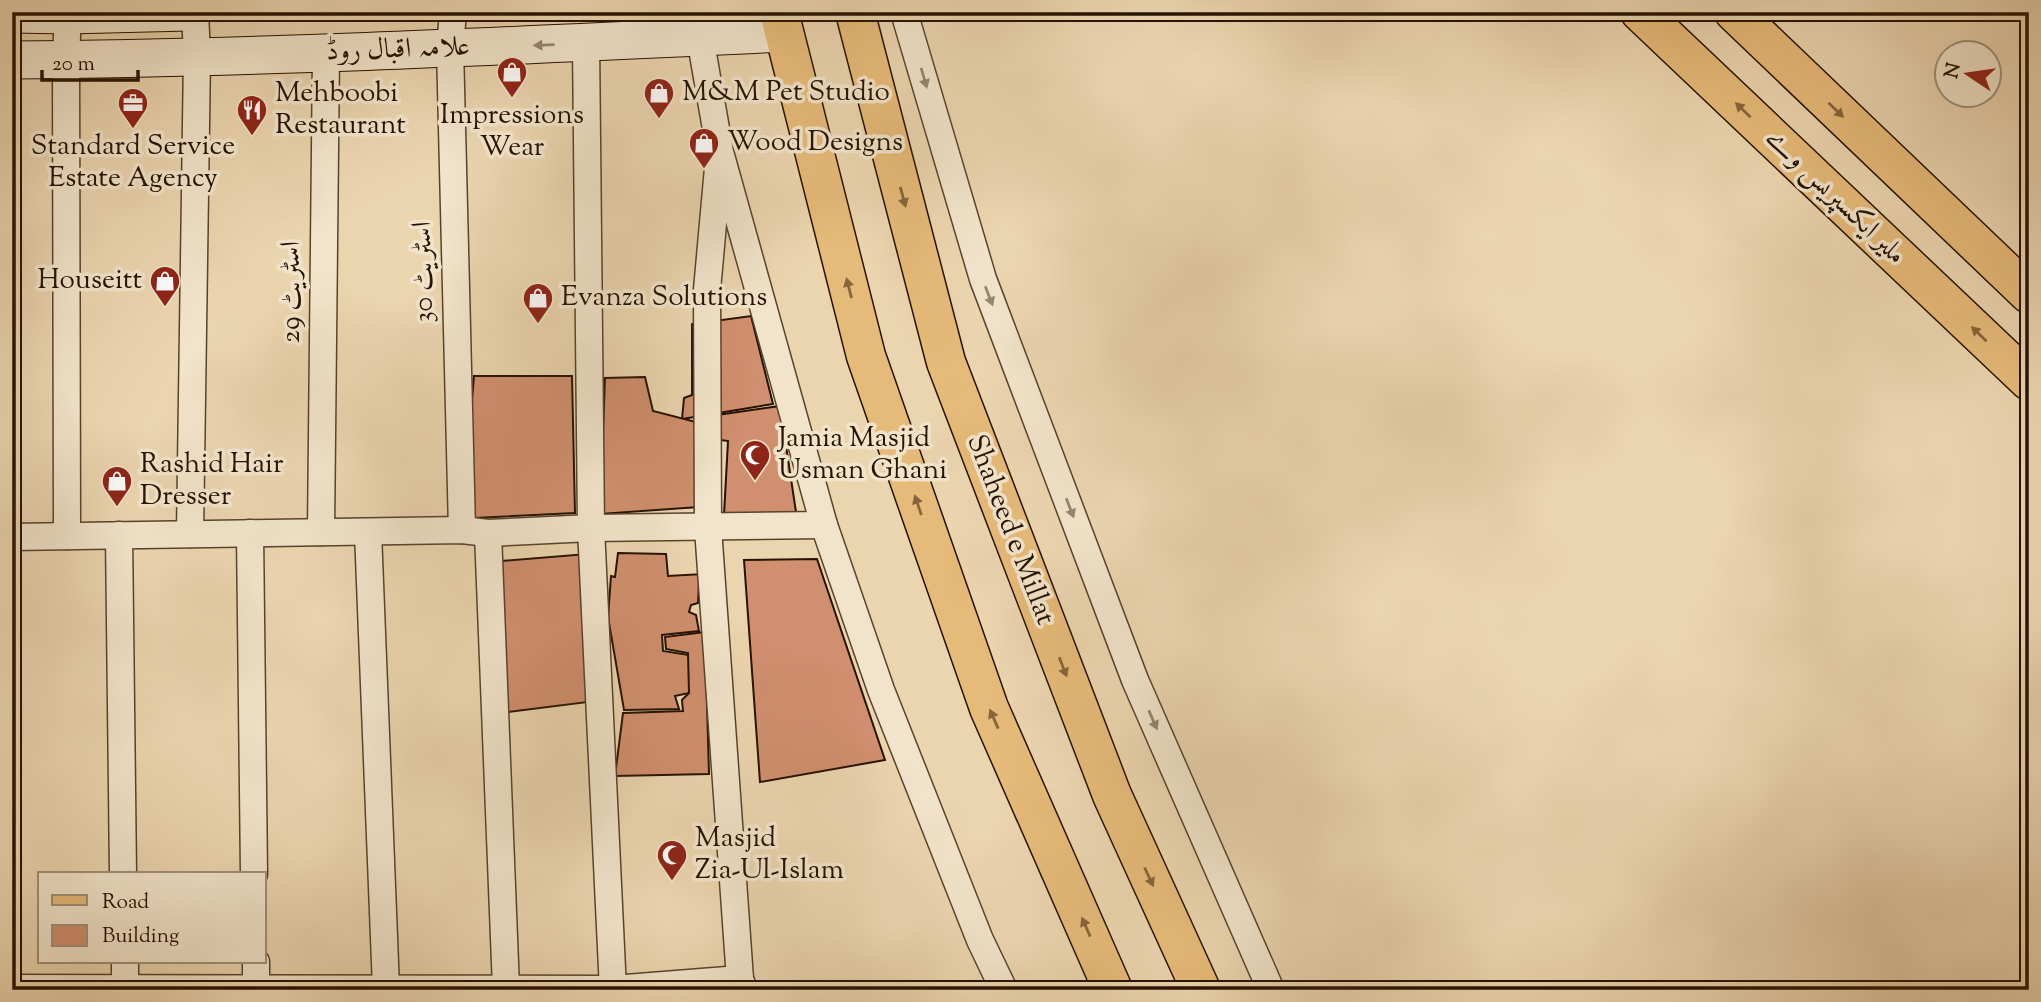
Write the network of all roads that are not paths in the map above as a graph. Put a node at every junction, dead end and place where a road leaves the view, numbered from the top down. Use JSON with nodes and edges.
{"nodes":[{"id":1,"x":188,"y":12,"type":"edge"},
{"id":2,"x":195,"y":12,"type":"edge"},
{"id":3,"x":855,"y":12,"type":"edge"},
{"id":4,"x":904,"y":12,"type":"edge"},
{"id":5,"x":1640,"y":12,"type":"edge"},
{"id":6,"x":1734,"y":12,"type":"edge"},
{"id":7,"x":12,"y":14,"type":"edge"},
{"id":8,"x":68,"y":14,"type":"edge"},
{"id":9,"x":781,"y":23,"type":"edge"},
{"id":10,"x":679,"y":29,"type":"edge"},
{"id":11,"x":451,"y":30,"type":"edge"},
{"id":12,"x":586,"y":43,"type":"junction"},
{"id":13,"x":326,"y":53,"type":"junction"},
{"id":14,"x":197,"y":56,"type":"junction"},
{"id":15,"x":66,"y":59,"type":"junction"},
{"id":16,"x":12,"y":60,"type":"edge"},
{"id":17,"x":720,"y":152,"type":"junction"},
{"id":18,"x":2029,"y":294,"type":"edge"},
{"id":19,"x":2029,"y":381,"type":"edge"},
{"id":20,"x":824,"y":525,"type":"junction"},
{"id":21,"x":591,"y":528,"type":"junction"},
{"id":22,"x":708,"y":528,"type":"junction"},
{"id":23,"x":461,"y":530,"type":"junction"},
{"id":24,"x":368,"y":531,"type":"junction"},
{"id":25,"x":321,"y":532,"type":"junction"},
{"id":26,"x":250,"y":533,"type":"junction"},
{"id":27,"x":488,"y":533,"type":"junction"},
{"id":28,"x":190,"y":534,"type":"junction"},
{"id":29,"x":119,"y":535,"type":"junction"},
{"id":30,"x":67,"y":536,"type":"junction"},
{"id":31,"x":12,"y":537,"type":"edge"},
{"id":32,"x":124,"y":872,"type":"edge"},
{"id":33,"x":254,"y":872,"type":"edge"},
{"id":34,"x":125,"y":964,"type":"edge"},
{"id":35,"x":256,"y":964,"type":"edge"},
{"id":36,"x":742,"y":984,"type":"edge"},
{"id":37,"x":12,"y":988,"type":"edge"},
{"id":38,"x":125,"y":988,"type":"edge"},
{"id":39,"x":256,"y":988,"type":"edge"},
{"id":40,"x":386,"y":988,"type":"edge"},
{"id":41,"x":506,"y":988,"type":"edge"},
{"id":42,"x":62,"y":989,"type":"edge"},
{"id":43,"x":174,"y":989,"type":"edge"},
{"id":44,"x":297,"y":989,"type":"edge"},
{"id":45,"x":419,"y":989,"type":"edge"},
{"id":46,"x":536,"y":989,"type":"edge"},
{"id":47,"x":613,"y":989,"type":"edge"},
{"id":48,"x":1004,"y":990,"type":"edge"},
{"id":49,"x":1113,"y":990,"type":"edge"},
{"id":50,"x":1201,"y":990,"type":"edge"},
{"id":51,"x":1271,"y":990,"type":"edge"}],
"edges":[{"from":1,"to":8,"type":"street"},
{"from":2,"to":14,"type":"street"},
{"from":3,"to":50,"type":"main road","name":"Shaheed e Millat","one_way":true},
{"from":4,"to":51,"type":"street","one_way":true},
{"from":19,"to":5,"type":"main road","name":"ملیر ایکسپریس وے","one_way":true},
{"from":6,"to":18,"type":"main road","one_way":true},
{"from":7,"to":8,"type":"street"},
{"from":8,"to":15,"type":"street"},
{"from":9,"to":10,"type":"street","name":"علامہ اقبال روڈ"},
{"from":49,"to":9,"type":"main road","one_way":true},
{"from":10,"to":12,"type":"street","name":"علامہ اقبال روڈ"},
{"from":10,"to":17,"type":"street"},
{"from":12,"to":11,"type":"street","name":"علامہ اقبال روڈ","one_way":true},
{"from":11,"to":13,"type":"street","name":"علامہ اقبال روڈ"},
{"from":11,"to":23,"type":"street","name":"اسٹریٹ 30"},
{"from":12,"to":21,"type":"street"},
{"from":13,"to":14,"type":"street","name":"علامہ اقبال روڈ"},
{"from":13,"to":25,"type":"street","name":"اسٹریٹ 29"},
{"from":14,"to":15,"type":"street","name":"علامہ اقبال روڈ"},
{"from":14,"to":28,"type":"street"},
{"from":15,"to":16,"type":"street","name":"علامہ اقبال روڈ"},
{"from":15,"to":30,"type":"street"},
{"from":17,"to":20,"type":"street"},
{"from":17,"to":22,"type":"street"},
{"from":20,"to":22,"type":"street"},
{"from":20,"to":48,"type":"street"},
{"from":21,"to":22,"type":"street"},
{"from":21,"to":27,"type":"street"},
{"from":21,"to":47,"type":"street"},
{"from":22,"to":36,"type":"street"},
{"from":23,"to":24,"type":"street"},
{"from":23,"to":27,"type":"street"},
{"from":24,"to":25,"type":"street"},
{"from":24,"to":40,"type":"street"},
{"from":25,"to":26,"type":"street"},
{"from":26,"to":28,"type":"street"},
{"from":26,"to":33,"type":"street"},
{"from":27,"to":41,"type":"street"},
{"from":28,"to":29,"type":"street"},
{"from":29,"to":30,"type":"street"},
{"from":29,"to":32,"type":"street"},
{"from":30,"to":31,"type":"street"},
{"from":34,"to":38,"type":"street"},
{"from":35,"to":39,"type":"street"},
{"from":36,"to":47,"type":"street"},
{"from":37,"to":42,"type":"street"},
{"from":38,"to":42,"type":"street"},
{"from":38,"to":43,"type":"street"},
{"from":39,"to":43,"type":"street"},
{"from":39,"to":44,"type":"street"},
{"from":40,"to":44,"type":"street"},
{"from":40,"to":45,"type":"street"},
{"from":41,"to":45,"type":"street"},
{"from":41,"to":46,"type":"street"},
{"from":46,"to":47,"type":"street"}]}
